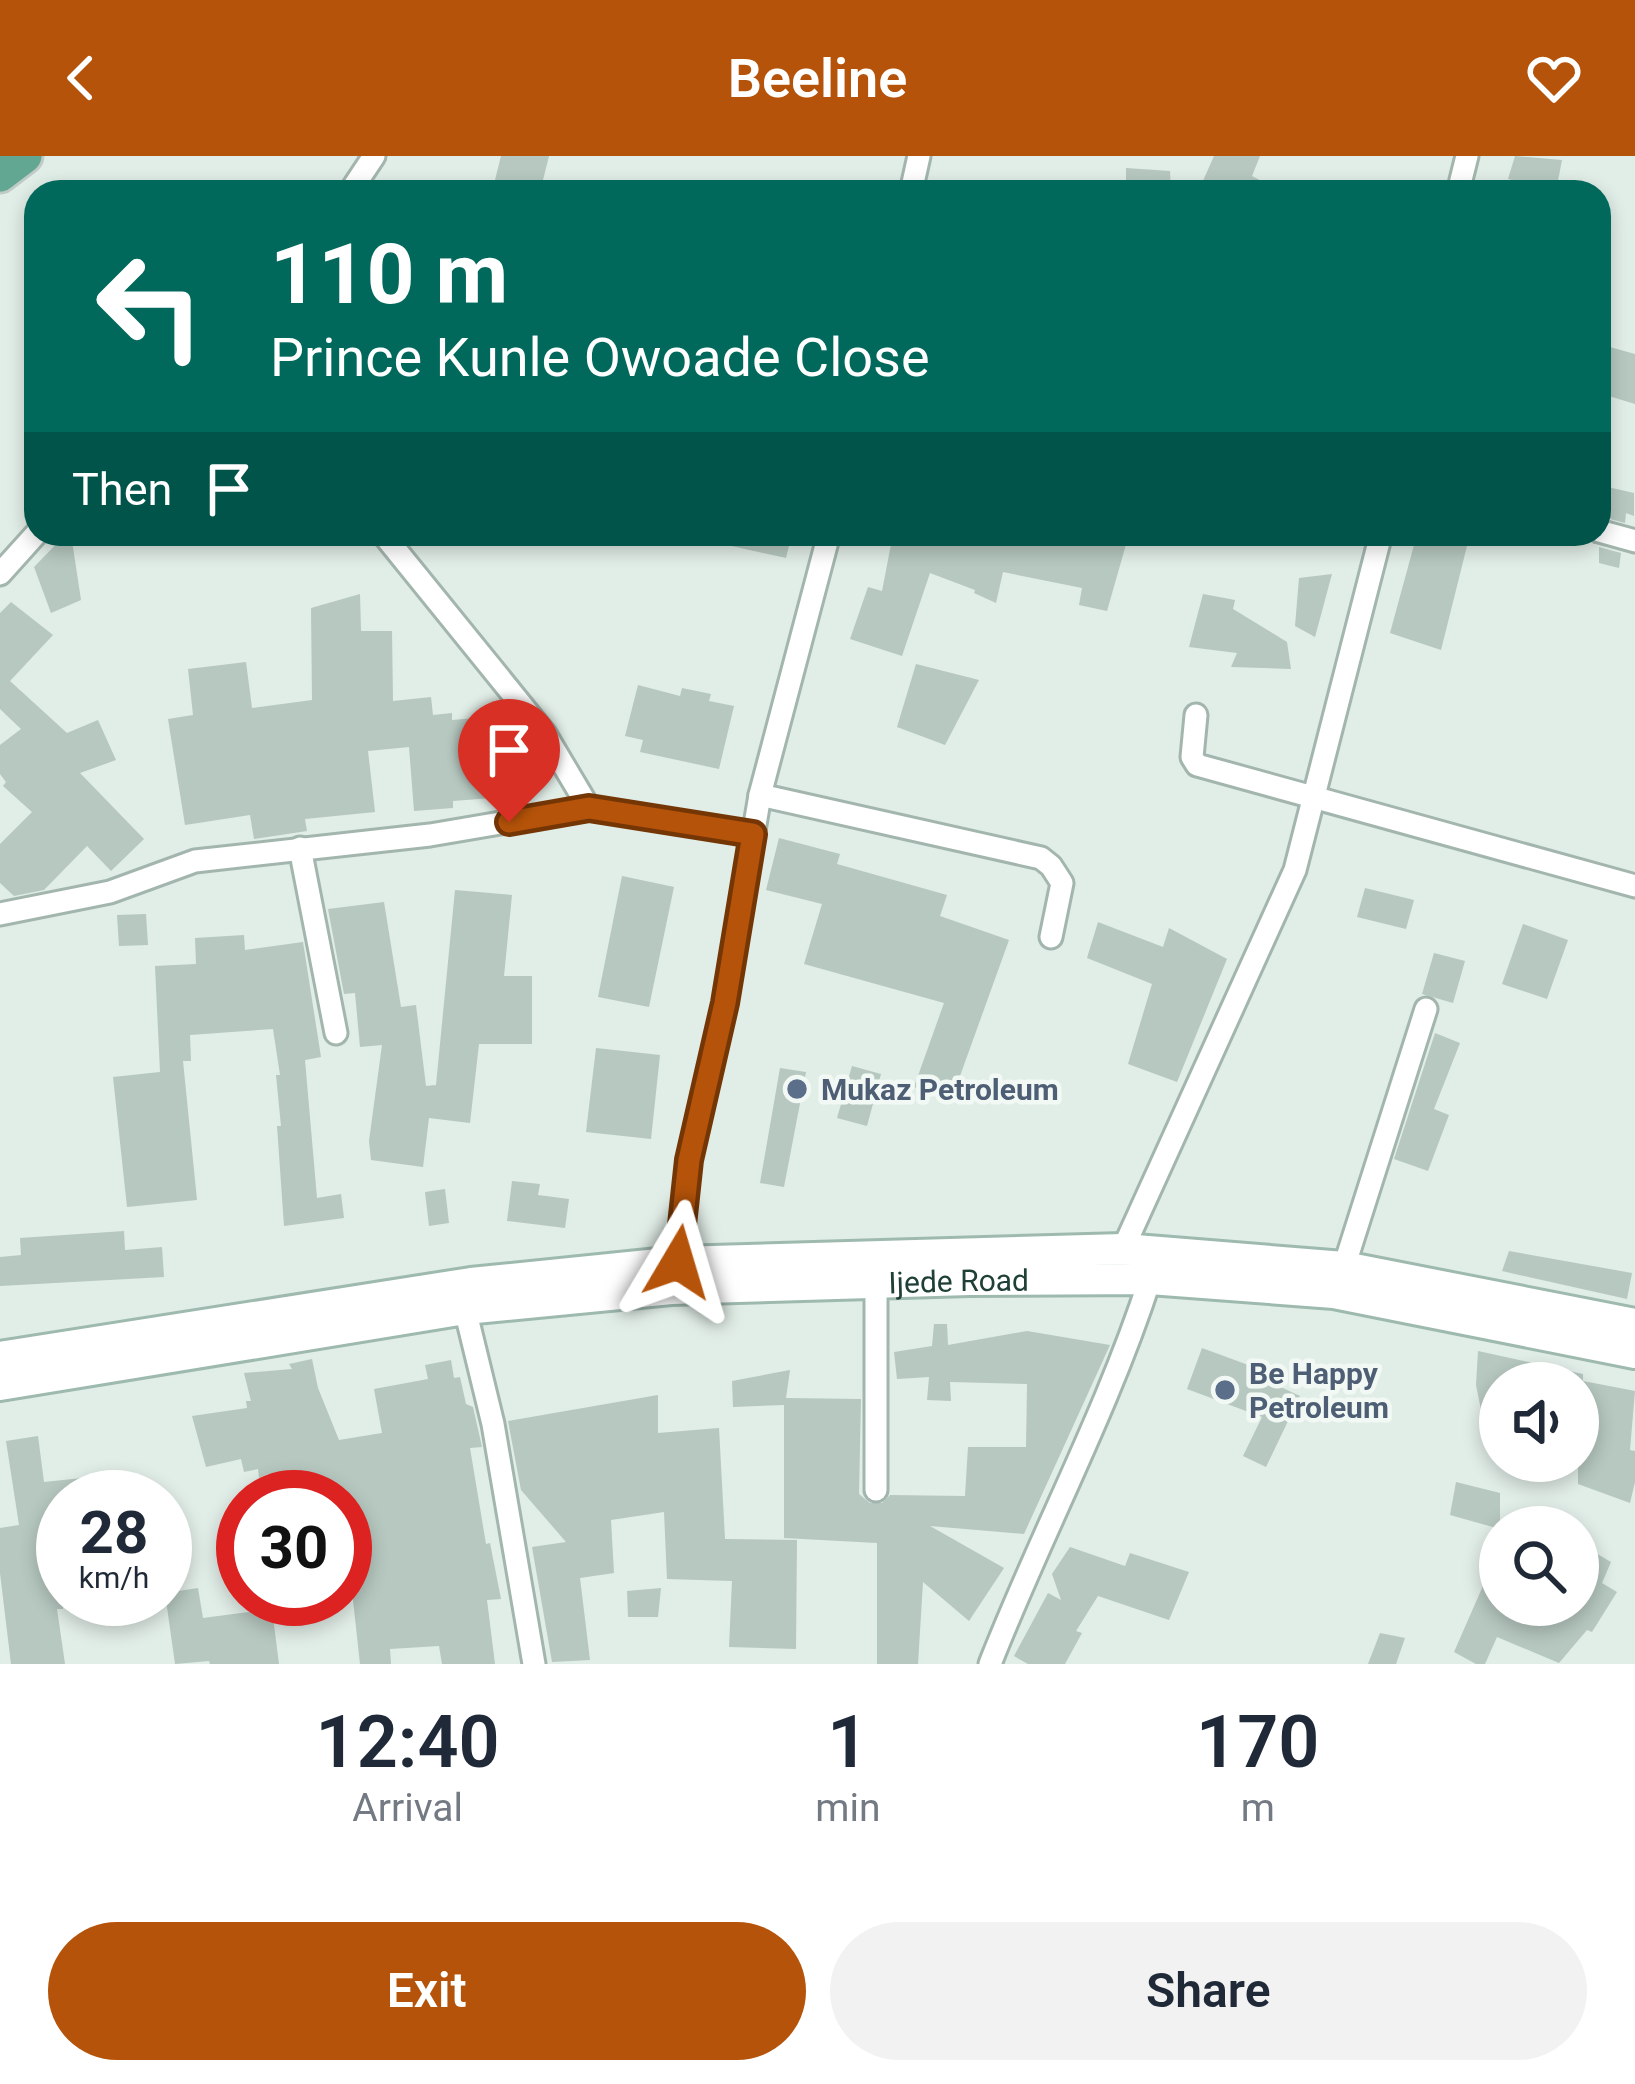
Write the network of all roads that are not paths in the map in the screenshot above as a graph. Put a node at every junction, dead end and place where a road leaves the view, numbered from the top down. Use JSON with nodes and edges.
{"nodes":[{"id":1,"x":26,"y":156,"type":"edge"},
{"id":2,"x":0,"y":175,"type":"edge"},
{"id":3,"x":25,"y":546,"type":"edge"},
{"id":4,"x":393,"y":546,"type":"edge"},
{"id":5,"x":826,"y":546,"type":"edge"},
{"id":6,"x":1378,"y":546,"type":"edge"},
{"id":7,"x":0,"y":574,"type":"edge"},
{"id":8,"x":1196,"y":715,"type":"dead end"},
{"id":9,"x":760,"y":795,"type":"junction"},
{"id":10,"x":1316,"y":796,"type":"junction"},
{"id":11,"x":589,"y":808,"type":"junction"},
{"id":12,"x":753,"y":834,"type":"junction"},
{"id":13,"x":300,"y":848,"type":"junction"},
{"id":14,"x":1635,"y":886,"type":"edge"},
{"id":15,"x":0,"y":914,"type":"edge"},
{"id":16,"x":1051,"y":937,"type":"dead end"},
{"id":17,"x":1426,"y":1009,"type":"dead end"},
{"id":18,"x":336,"y":1033,"type":"dead end"},
{"id":19,"x":1123,"y":1249,"type":"junction"},
{"id":20,"x":678,"y":1262,"type":"junction"},
{"id":21,"x":1345,"y":1267,"type":"junction"},
{"id":22,"x":1150,"y":1279,"type":"junction"},
{"id":23,"x":876,"y":1283,"type":"junction"},
{"id":24,"x":465,"y":1309,"type":"junction"},
{"id":25,"x":1635,"y":1324,"type":"edge"},
{"id":26,"x":283,"y":1327,"type":"junction"},
{"id":27,"x":1635,"y":1353,"type":"edge"},
{"id":28,"x":0,"y":1357,"type":"edge"},
{"id":29,"x":0,"y":1384,"type":"edge"},
{"id":30,"x":876,"y":1490,"type":"dead end"},
{"id":31,"x":534,"y":1664,"type":"edge"},
{"id":32,"x":990,"y":1664,"type":"edge"}],
"edges":[{"from":1,"to":2,"type":"main road"},
{"from":3,"to":7,"type":"street"},
{"from":4,"to":11,"type":"street"},
{"from":5,"to":9,"type":"street"},
{"from":6,"to":10,"type":"street"},
{"from":8,"to":10,"type":"street"},
{"from":9,"to":12,"type":"street"},
{"from":9,"to":16,"type":"street"},
{"from":10,"to":14,"type":"street"},
{"from":10,"to":19,"type":"street"},
{"from":11,"to":12,"type":"street"},
{"from":11,"to":13,"type":"street"},
{"from":12,"to":20,"type":"street"},
{"from":13,"to":15,"type":"street"},
{"from":13,"to":18,"type":"street"},
{"from":17,"to":21,"type":"street"},
{"from":19,"to":20,"type":"main road","name":"Ijede Road"},
{"from":19,"to":21,"type":"main road","name":"Ijede Road"},
{"from":20,"to":26,"type":"main road","name":"Ijede Road"},
{"from":21,"to":25,"type":"main road","name":"Ijede Road"},
{"from":22,"to":23,"type":"main road","name":"Ijede Road"},
{"from":22,"to":27,"type":"main road","name":"Ijede Road"},
{"from":22,"to":32,"type":"street"},
{"from":23,"to":24,"type":"main road","name":"Ijede Road"},
{"from":23,"to":30,"type":"street"},
{"from":24,"to":26,"type":"main road","name":"Ijede Road"},
{"from":24,"to":31,"type":"street"},
{"from":26,"to":28,"type":"main road"},
{"from":26,"to":29,"type":"main road"}]}
